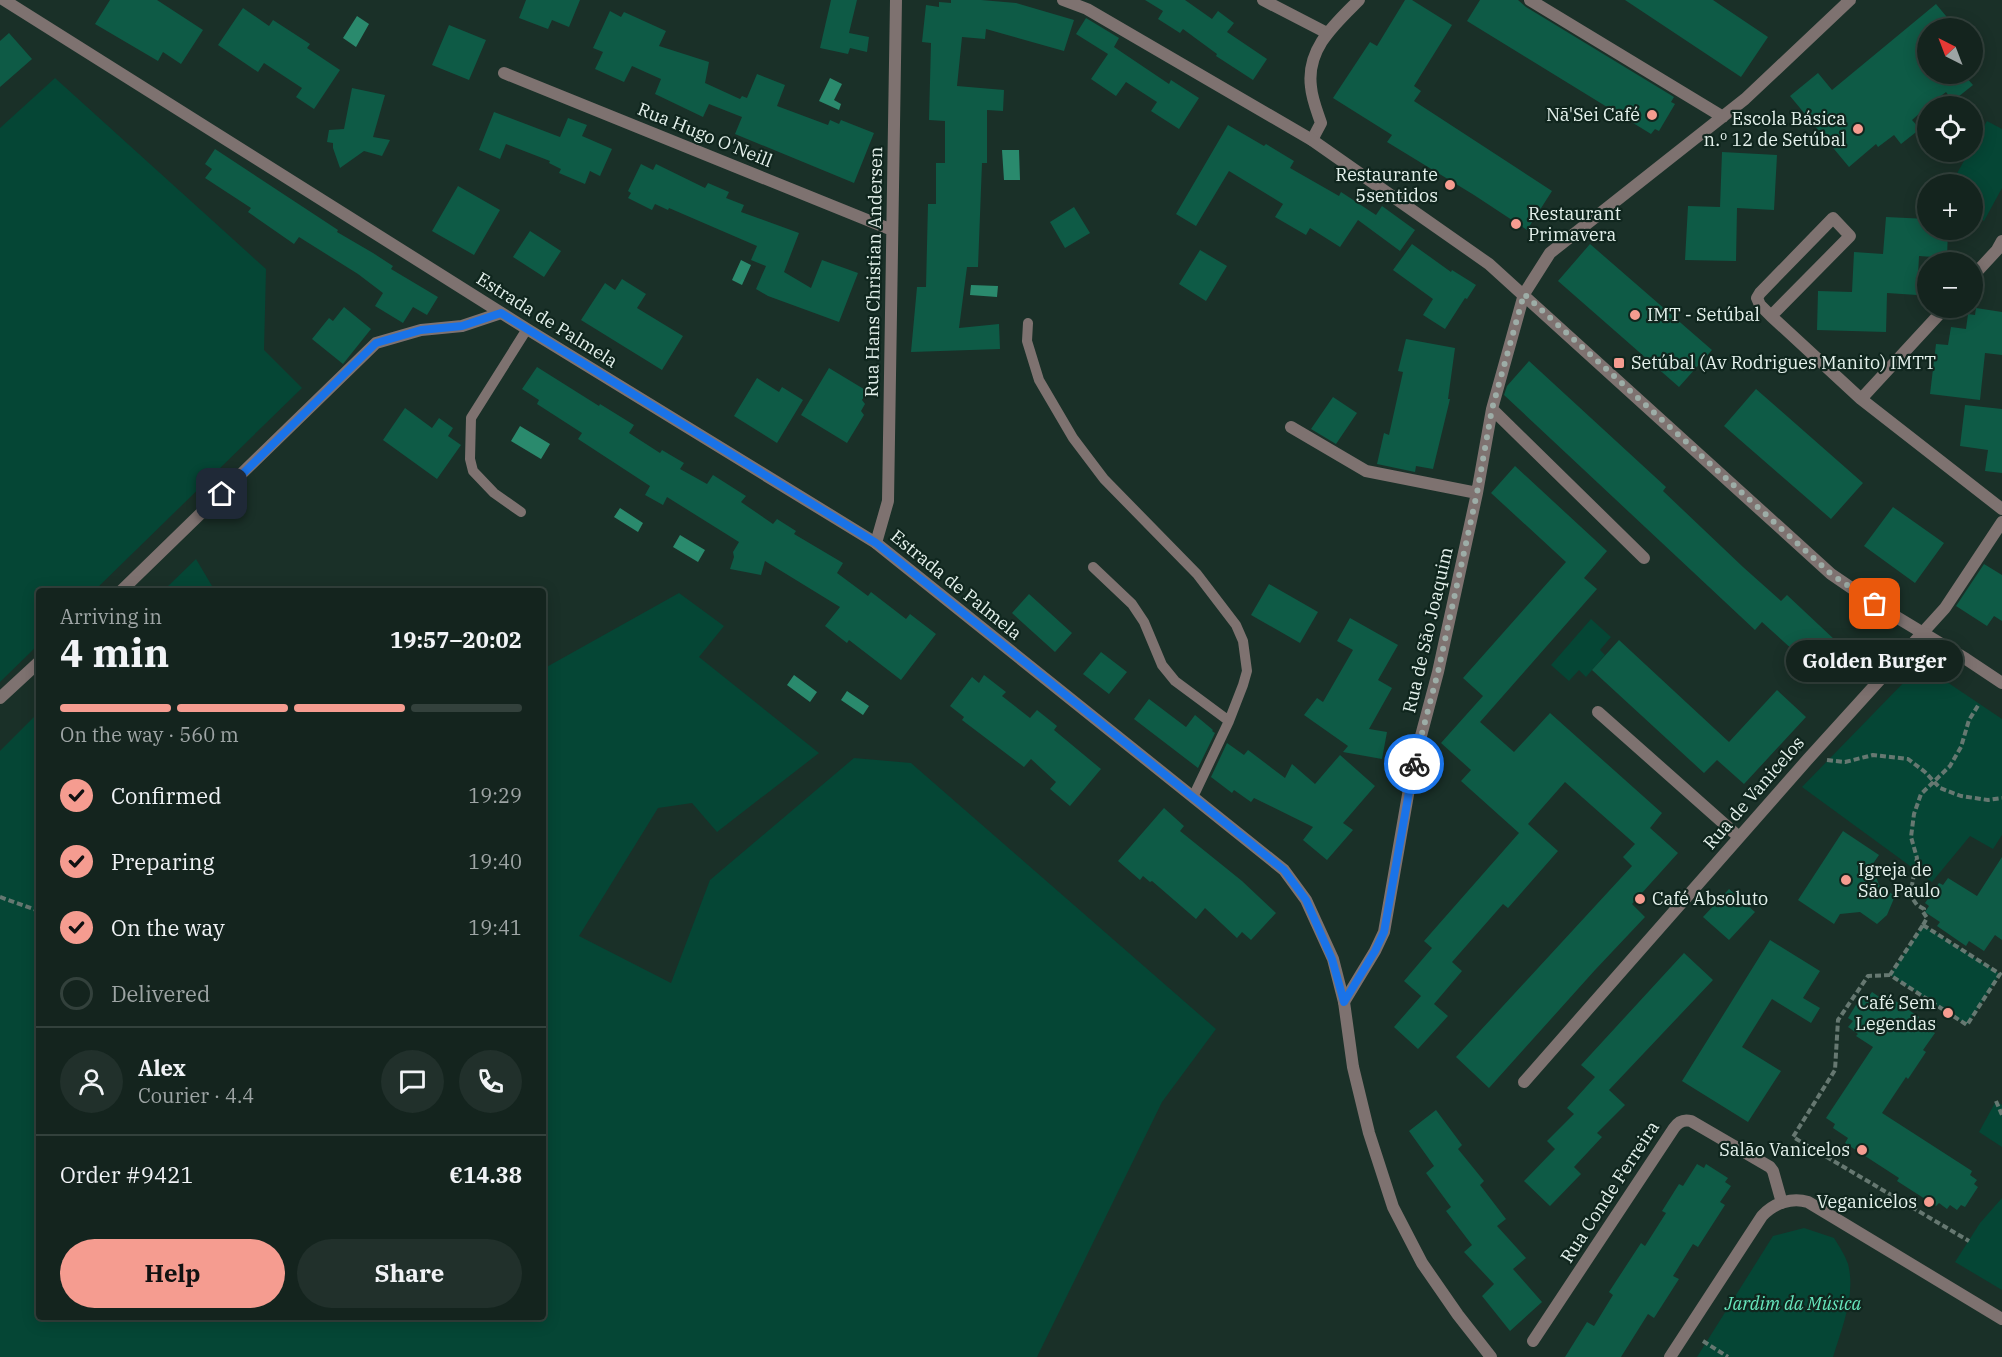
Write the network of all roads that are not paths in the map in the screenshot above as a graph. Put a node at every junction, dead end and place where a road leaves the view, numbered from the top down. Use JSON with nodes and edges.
{"nodes":[{"id":1,"x":4,"y":0,"type":"edge"},
{"id":2,"x":896,"y":0,"type":"edge"},
{"id":3,"x":1063,"y":0,"type":"edge"},
{"id":4,"x":1263,"y":0,"type":"edge"},
{"id":5,"x":1359,"y":0,"type":"edge"},
{"id":6,"x":1530,"y":0,"type":"edge"},
{"id":7,"x":1850,"y":0,"type":"edge"},
{"id":8,"x":1327,"y":33,"type":"junction"},
{"id":9,"x":504,"y":73,"type":"dead end"},
{"id":10,"x":1723,"y":117,"type":"junction"},
{"id":11,"x":1312,"y":140,"type":"junction"},
{"id":12,"x":892,"y":230,"type":"junction"},
{"id":13,"x":2002,"y":241,"type":"edge"},
{"id":14,"x":1983,"y":265,"type":"edge"},
{"id":15,"x":1524,"y":294,"type":"junction"},
{"id":16,"x":501,"y":313,"type":"junction"},
{"id":17,"x":1771,"y":316,"type":"junction"},
{"id":18,"x":1936,"y":318,"type":"edge"},
{"id":19,"x":1028,"y":323,"type":"dead end"},
{"id":20,"x":527,"y":329,"type":"junction"},
{"id":21,"x":1861,"y":399,"type":"junction"},
{"id":22,"x":1492,"y":409,"type":"junction"},
{"id":23,"x":1291,"y":427,"type":"dead end"},
{"id":24,"x":1477,"y":493,"type":"junction"},
{"id":25,"x":2002,"y":509,"type":"edge"},
{"id":26,"x":521,"y":512,"type":"dead end"},
{"id":27,"x":2002,"y":522,"type":"edge"},
{"id":28,"x":876,"y":543,"type":"junction"},
{"id":29,"x":1644,"y":558,"type":"dead end"},
{"id":30,"x":1093,"y":567,"type":"dead end"},
{"id":31,"x":124,"y":588,"type":"edge"},
{"id":32,"x":1922,"y":633,"type":"junction"},
{"id":33,"x":36,"y":665,"type":"edge"},
{"id":34,"x":2002,"y":683,"type":"edge"},
{"id":35,"x":0,"y":698,"type":"edge"},
{"id":36,"x":1598,"y":712,"type":"dead end"},
{"id":37,"x":1229,"y":722,"type":"junction"},
{"id":38,"x":1193,"y":797,"type":"junction"},
{"id":39,"x":1739,"y":837,"type":"junction"},
{"id":40,"x":1344,"y":1002,"type":"junction"},
{"id":41,"x":1524,"y":1082,"type":"dead end"},
{"id":42,"x":1782,"y":1203,"type":"junction"},
{"id":43,"x":2002,"y":1318,"type":"edge"},
{"id":44,"x":1533,"y":1341,"type":"dead end"},
{"id":45,"x":1491,"y":1357,"type":"edge"},
{"id":46,"x":1670,"y":1357,"type":"edge"}],
"edges":[{"from":1,"to":16,"type":"street","name":"Estrada de Palmela"},
{"from":2,"to":12,"type":"street","name":"Rua Hans Christian Andersen"},
{"from":3,"to":11,"type":"street"},
{"from":4,"to":8,"type":"street"},
{"from":5,"to":8,"type":"street"},
{"from":6,"to":10,"type":"street"},
{"from":7,"to":10,"type":"street","name":"Rua de São Joaquim"},
{"from":8,"to":11,"type":"street"},
{"from":9,"to":12,"type":"street","name":"Rua Hugo O'Neill"},
{"from":10,"to":15,"type":"street","name":"Rua de São Joaquim"},
{"from":11,"to":15,"type":"street"},
{"from":12,"to":28,"type":"street","name":"Rua Hans Christian Andersen"},
{"from":13,"to":14,"type":"street"},
{"from":15,"to":22,"type":"street","name":"Rua de São Joaquim"},
{"from":15,"to":32,"type":"street"},
{"from":16,"to":20,"type":"street","name":"Estrada de Palmela"},
{"from":16,"to":31,"type":"street"},
{"from":17,"to":17,"type":"street"},
{"from":17,"to":21,"type":"street"},
{"from":18,"to":21,"type":"street"},
{"from":19,"to":37,"type":"lane"},
{"from":20,"to":26,"type":"lane"},
{"from":20,"to":28,"type":"street","name":"Estrada de Palmela"},
{"from":21,"to":25,"type":"street"},
{"from":22,"to":24,"type":"street","name":"Rua de São Joaquim"},
{"from":22,"to":29,"type":"street"},
{"from":23,"to":24,"type":"street"},
{"from":24,"to":40,"type":"street","name":"Rua de São Joaquim"},
{"from":27,"to":32,"type":"street","name":"Rua de Vanicelos"},
{"from":28,"to":38,"type":"street","name":"Estrada de Palmela"},
{"from":30,"to":37,"type":"lane"},
{"from":32,"to":34,"type":"street"},
{"from":32,"to":39,"type":"street","name":"Rua de Vanicelos"},
{"from":33,"to":35,"type":"street"},
{"from":36,"to":39,"type":"street"},
{"from":37,"to":38,"type":"lane"},
{"from":38,"to":40,"type":"street","name":"Estrada de Palmela"},
{"from":39,"to":41,"type":"street","name":"Rua de Vanicelos"},
{"from":40,"to":45,"type":"street","name":"Estrada de Palmela"},
{"from":42,"to":43,"type":"street"},
{"from":42,"to":44,"type":"street","name":"Rua Conde Ferreira"},
{"from":42,"to":46,"type":"street"}]}
